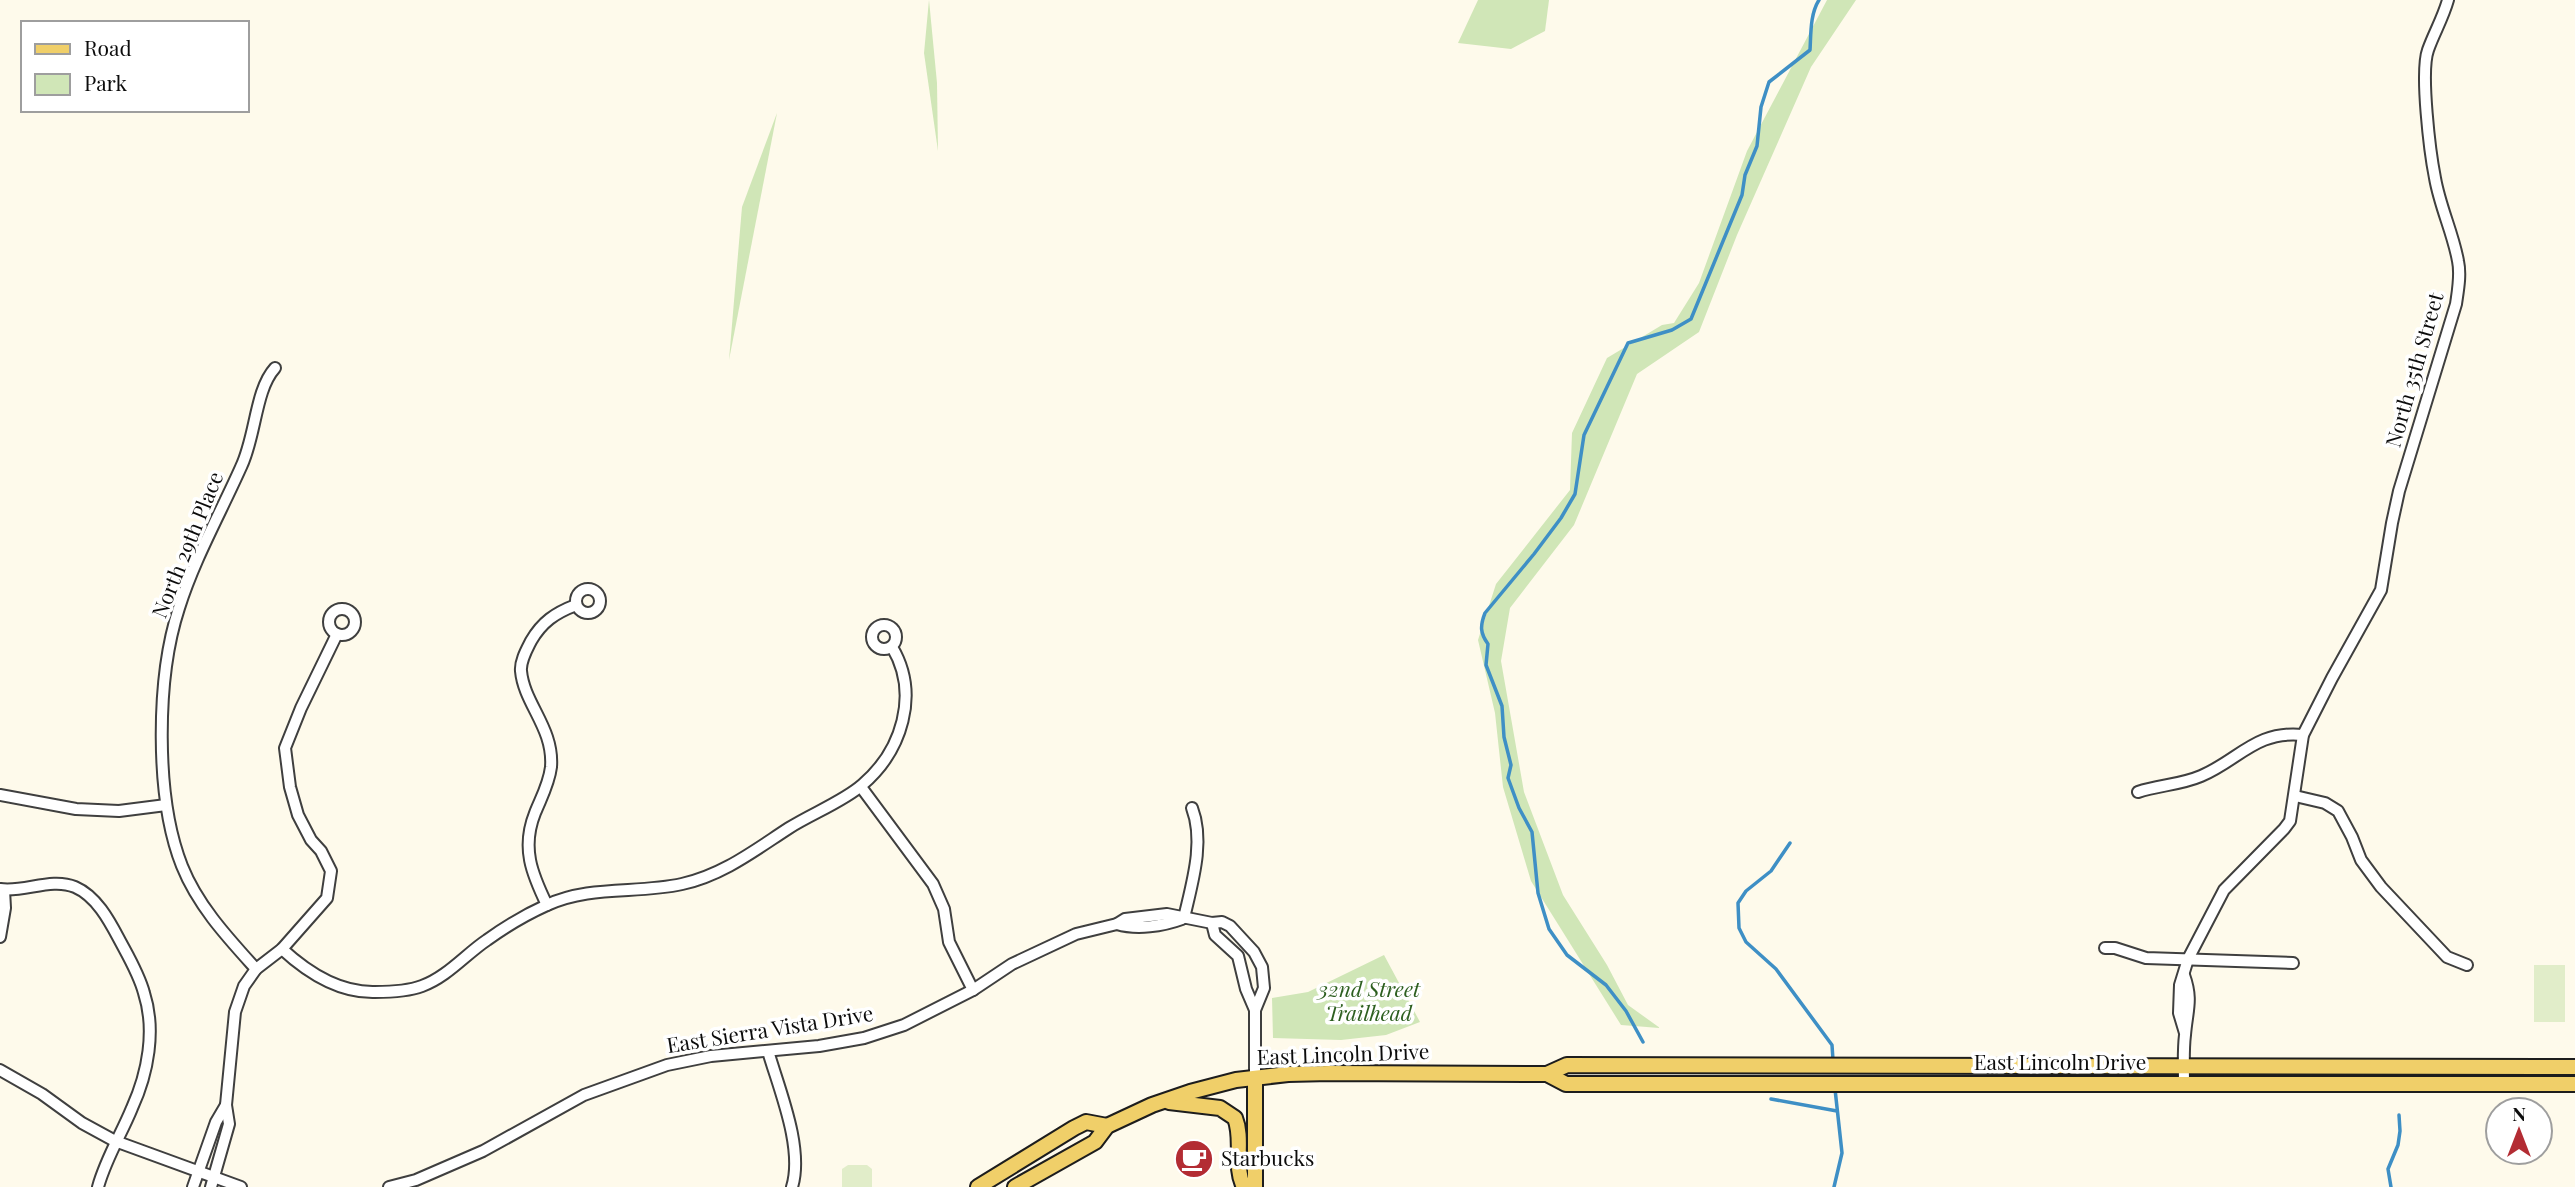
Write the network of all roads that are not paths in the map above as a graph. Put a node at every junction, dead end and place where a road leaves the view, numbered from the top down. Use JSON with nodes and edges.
{"nodes":[{"id":1,"x":2448,"y":0,"type":"edge"},
{"id":2,"x":275,"y":368,"type":"dead end"},
{"id":3,"x":576,"y":605,"type":"dead end"},
{"id":4,"x":337,"y":634,"type":"dead end"},
{"id":5,"x":892,"y":647,"type":"dead end"},
{"id":6,"x":2303,"y":735,"type":"junction"},
{"id":7,"x":861,"y":787,"type":"junction"},
{"id":8,"x":2138,"y":792,"type":"dead end"},
{"id":9,"x":0,"y":795,"type":"edge"},
{"id":10,"x":2295,"y":796,"type":"junction"},
{"id":11,"x":166,"y":805,"type":"junction"},
{"id":12,"x":1192,"y":808,"type":"dead end"},
{"id":13,"x":2,"y":889,"type":"edge"},
{"id":14,"x":547,"y":905,"type":"junction"},
{"id":15,"x":1184,"y":918,"type":"junction"},
{"id":16,"x":1212,"y":923,"type":"junction"},
{"id":17,"x":0,"y":937,"type":"edge"},
{"id":18,"x":1243,"y":938,"type":"junction"},
{"id":19,"x":282,"y":948,"type":"junction"},
{"id":20,"x":1231,"y":948,"type":"junction"},
{"id":21,"x":2105,"y":948,"type":"dead end"},
{"id":22,"x":2188,"y":959,"type":"junction"},
{"id":23,"x":2293,"y":963,"type":"dead end"},
{"id":24,"x":2467,"y":965,"type":"dead end"},
{"id":25,"x":256,"y":969,"type":"junction"},
{"id":26,"x":973,"y":990,"type":"junction"},
{"id":27,"x":1255,"y":1010,"type":"junction"},
{"id":28,"x":768,"y":1051,"type":"junction"},
{"id":29,"x":2184,"y":1066,"type":"junction"},
{"id":30,"x":1812,"y":1067,"type":"junction"},
{"id":31,"x":2575,"y":1067,"type":"edge"},
{"id":32,"x":0,"y":1070,"type":"edge"},
{"id":33,"x":1547,"y":1074,"type":"junction"},
{"id":34,"x":1255,"y":1078,"type":"junction"},
{"id":35,"x":1812,"y":1084,"type":"junction"},
{"id":36,"x":2183,"y":1084,"type":"junction"},
{"id":37,"x":2575,"y":1084,"type":"edge"},
{"id":38,"x":1164,"y":1101,"type":"junction"},
{"id":39,"x":226,"y":1105,"type":"junction"},
{"id":40,"x":1107,"y":1126,"type":"junction"},
{"id":41,"x":115,"y":1141,"type":"junction"},
{"id":42,"x":200,"y":1173,"type":"junction"},
{"id":43,"x":212,"y":1182,"type":"edge"},
{"id":44,"x":98,"y":1187,"type":"edge"},
{"id":45,"x":193,"y":1187,"type":"edge"},
{"id":46,"x":241,"y":1187,"type":"edge"},
{"id":47,"x":389,"y":1187,"type":"edge"},
{"id":48,"x":793,"y":1187,"type":"edge"},
{"id":49,"x":978,"y":1187,"type":"edge"},
{"id":50,"x":1015,"y":1187,"type":"edge"},
{"id":51,"x":1244,"y":1187,"type":"edge"},
{"id":52,"x":1255,"y":1187,"type":"edge"}],
"edges":[{"from":1,"to":6,"type":"street","name":"North 35th Street"},
{"from":2,"to":11,"type":"street","name":"North 29th Place"},
{"from":3,"to":14,"type":"street"},
{"from":4,"to":19,"type":"street"},
{"from":5,"to":7,"type":"street"},
{"from":6,"to":8,"type":"street"},
{"from":6,"to":10,"type":"street","name":"North 35th Street"},
{"from":7,"to":14,"type":"street"},
{"from":7,"to":26,"type":"street"},
{"from":9,"to":11,"type":"street"},
{"from":10,"to":22,"type":"street","name":"North 35th Street"},
{"from":10,"to":24,"type":"street"},
{"from":11,"to":25,"type":"street","name":"North 29th Place"},
{"from":12,"to":15,"type":"street"},
{"from":13,"to":17,"type":"street"},
{"from":13,"to":41,"type":"street"},
{"from":14,"to":19,"type":"street"},
{"from":15,"to":16,"type":"street","name":"East Sierra Vista Drive"},
{"from":15,"to":26,"type":"street","name":"East Sierra Vista Drive"},
{"from":16,"to":18,"type":"street","name":"East Sierra Vista Drive"},
{"from":16,"to":20,"type":"street","name":"East Sierra Vista Drive"},
{"from":18,"to":20,"type":"street"},
{"from":18,"to":27,"type":"street","name":"East Sierra Vista Drive"},
{"from":19,"to":25,"type":"street"},
{"from":20,"to":27,"type":"street","name":"East Sierra Vista Drive"},
{"from":21,"to":22,"type":"street"},
{"from":22,"to":23,"type":"street"},
{"from":22,"to":29,"type":"street","name":"North 35th Street"},
{"from":25,"to":39,"type":"street"},
{"from":26,"to":28,"type":"street","name":"East Sierra Vista Drive"},
{"from":27,"to":34,"type":"street","name":"East Sierra Vista Drive"},
{"from":28,"to":47,"type":"street","name":"East Sierra Vista Drive"},
{"from":28,"to":48,"type":"street"},
{"from":29,"to":30,"type":"main road","name":"East Lincoln Drive"},
{"from":29,"to":31,"type":"main road","name":"East Lincoln Drive"},
{"from":29,"to":36,"type":"street","name":"North 35th Street"},
{"from":30,"to":33,"type":"main road","name":"East Lincoln Drive"},
{"from":30,"to":35,"type":"main road"},
{"from":32,"to":41,"type":"street"},
{"from":33,"to":34,"type":"main road","name":"East Lincoln Drive"},
{"from":33,"to":35,"type":"main road","name":"East Lincoln Drive"},
{"from":34,"to":38,"type":"main road","name":"East Lincoln Drive"},
{"from":34,"to":52,"type":"main road"},
{"from":35,"to":36,"type":"main road","name":"East Lincoln Drive"},
{"from":36,"to":37,"type":"main road","name":"East Lincoln Drive"},
{"from":38,"to":40,"type":"main road","name":"East Lincoln Drive"},
{"from":38,"to":51,"type":"main road"},
{"from":39,"to":42,"type":"street"},
{"from":39,"to":43,"type":"street"},
{"from":40,"to":49,"type":"main road","name":"East Lincoln Drive"},
{"from":40,"to":50,"type":"main road","name":"East Lincoln Drive"},
{"from":41,"to":42,"type":"street"},
{"from":41,"to":44,"type":"street"},
{"from":42,"to":43,"type":"street"},
{"from":42,"to":45,"type":"street"},
{"from":43,"to":46,"type":"street"}]}
